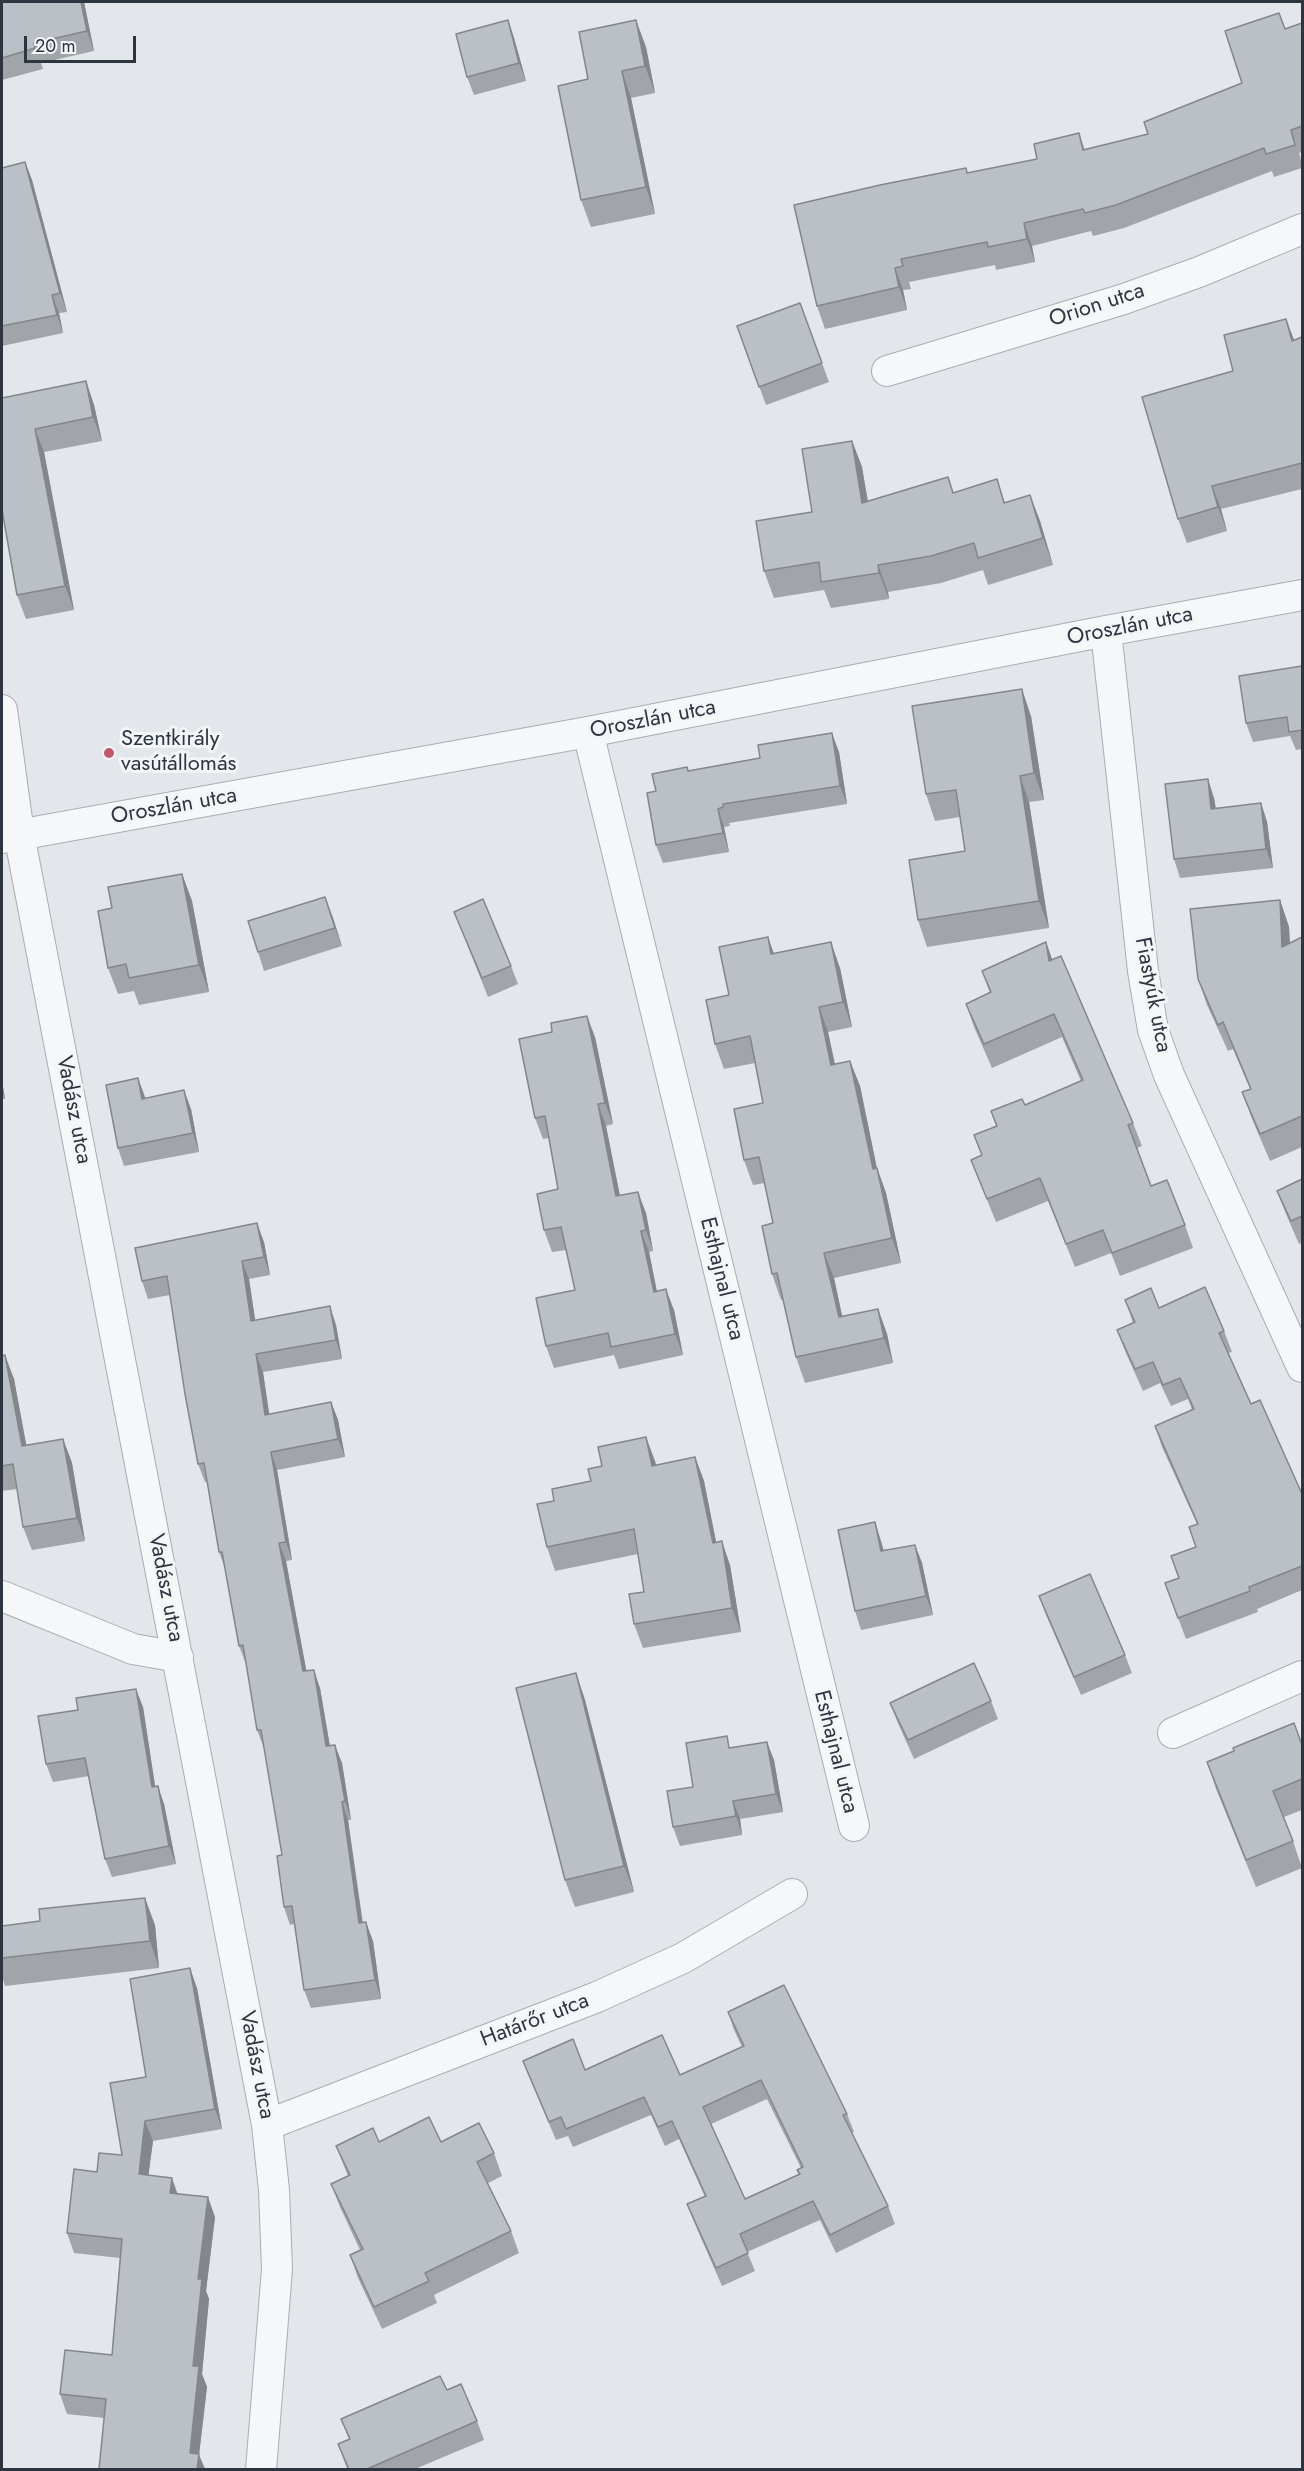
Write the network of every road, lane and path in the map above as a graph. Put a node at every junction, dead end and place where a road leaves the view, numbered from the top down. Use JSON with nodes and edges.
{"nodes":[{"id":1,"x":1302,"y":229,"type":"edge"},
{"id":2,"x":887,"y":371,"type":"dead end"},
{"id":3,"x":1302,"y":595,"type":"edge"},
{"id":4,"x":1106,"y":631,"type":"junction"},
{"id":5,"x":2,"y":710,"type":"edge"},
{"id":6,"x":588,"y":732,"type":"junction"},
{"id":7,"x":10,"y":836,"type":"edge"},
{"id":8,"x":1302,"y":1367,"type":"edge"},
{"id":9,"x":2,"y":1596,"type":"edge"},
{"id":10,"x":178,"y":1658,"type":"junction"},
{"id":11,"x":1302,"y":1676,"type":"edge"},
{"id":12,"x":1173,"y":1732,"type":"dead end"},
{"id":13,"x":854,"y":1826,"type":"dead end"},
{"id":14,"x":792,"y":1894,"type":"dead end"},
{"id":15,"x":267,"y":2125,"type":"junction"},
{"id":16,"x":261,"y":2469,"type":"edge"}],
"edges":[{"from":1,"to":2,"type":"street","name":"Orion utca"},
{"from":3,"to":4,"type":"street","name":"Oroszlán utca"},
{"from":4,"to":6,"type":"street","name":"Oroszlán utca"},
{"from":4,"to":8,"type":"street","name":"Fiastyúk utca"},
{"from":5,"to":7,"type":"street","name":"Vadász utca"},
{"from":6,"to":7,"type":"street","name":"Oroszlán utca"},
{"from":6,"to":13,"type":"street","name":"Esthajnal utca"},
{"from":7,"to":10,"type":"street","name":"Vadász utca"},
{"from":9,"to":10,"type":"street"},
{"from":10,"to":15,"type":"street","name":"Vadász utca"},
{"from":11,"to":12,"type":"street"},
{"from":14,"to":15,"type":"street","name":"Határőr utca"},
{"from":15,"to":16,"type":"street","name":"Vadász utca"}]}
